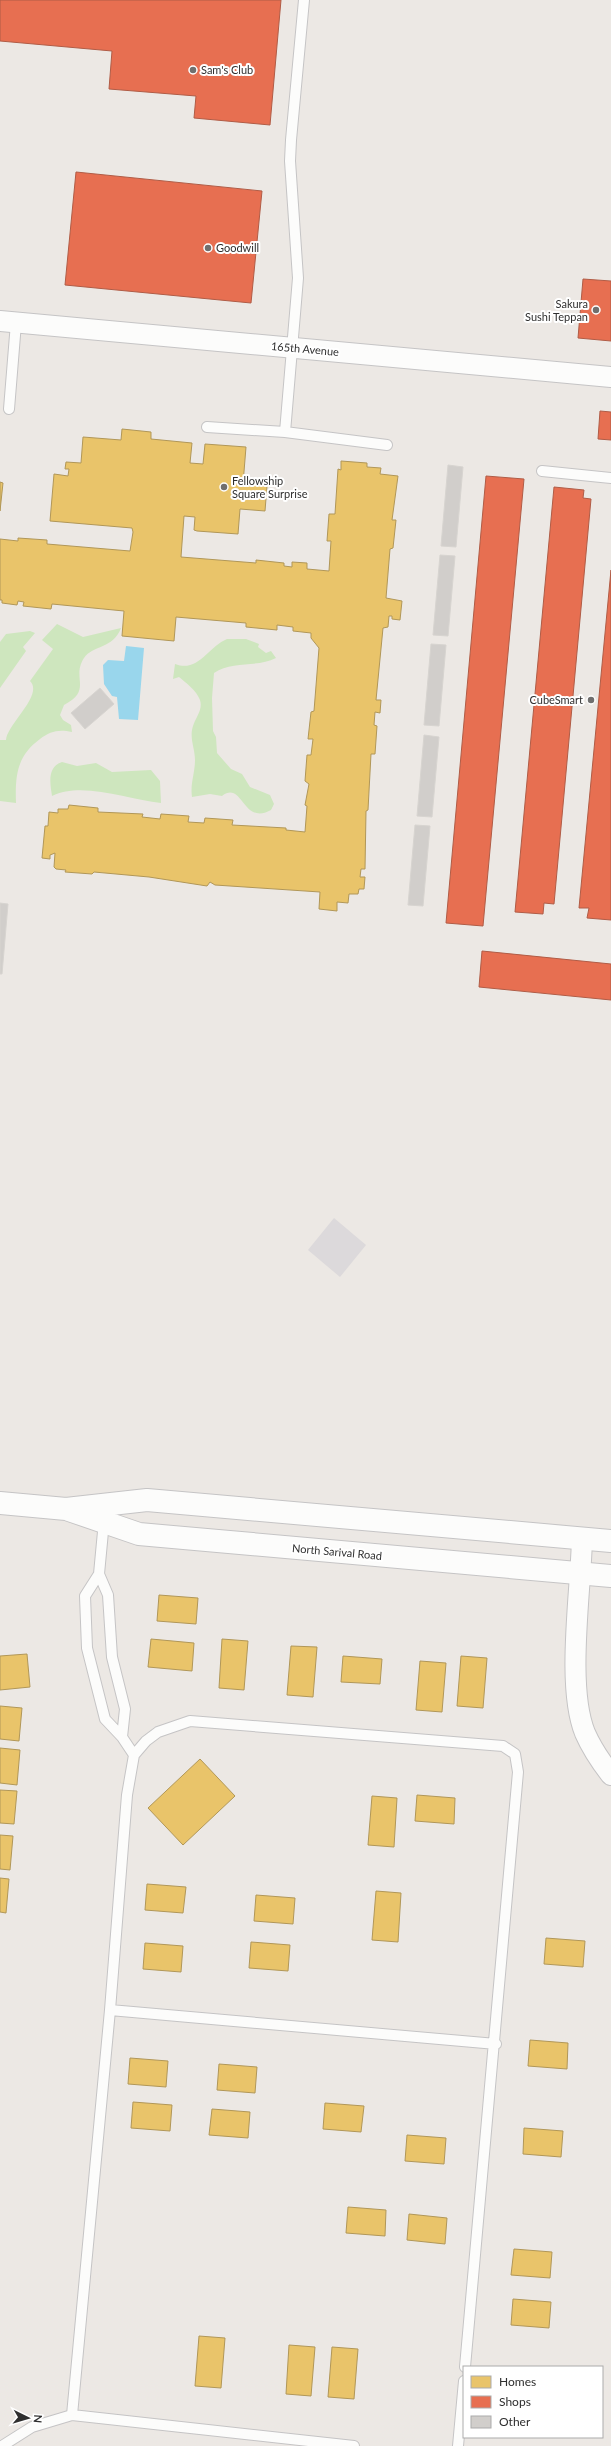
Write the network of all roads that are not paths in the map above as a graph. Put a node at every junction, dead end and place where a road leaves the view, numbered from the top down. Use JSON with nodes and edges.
{"nodes":[{"id":1,"x":304,"y":0,"type":"edge"},
{"id":2,"x":8,"y":322,"type":"edge"},
{"id":3,"x":291,"y":348,"type":"junction"},
{"id":4,"x":611,"y":377,"type":"edge"},
{"id":5,"x":9,"y":409,"type":"dead end"},
{"id":6,"x":207,"y":427,"type":"dead end"},
{"id":7,"x":285,"y":432,"type":"junction"},
{"id":8,"x":387,"y":445,"type":"dead end"},
{"id":9,"x":542,"y":471,"type":"dead end"},
{"id":10,"x":611,"y":478,"type":"edge"},
{"id":11,"x":0,"y":1503,"type":"edge"},
{"id":12,"x":105,"y":1512,"type":"junction"},
{"id":13,"x":582,"y":1538,"type":"junction"},
{"id":14,"x":611,"y":1541,"type":"edge"},
{"id":15,"x":99,"y":1574,"type":"junction"},
{"id":16,"x":581,"y":1574,"type":"junction"},
{"id":17,"x":611,"y":1576,"type":"edge"},
{"id":18,"x":122,"y":1737,"type":"junction"},
{"id":19,"x":134,"y":1755,"type":"junction"},
{"id":20,"x":611,"y":1775,"type":"edge"},
{"id":21,"x":110,"y":2010,"type":"junction"},
{"id":22,"x":496,"y":2044,"type":"junction"},
{"id":23,"x":465,"y":2366,"type":"edge"},
{"id":24,"x":463,"y":2392,"type":"edge"},
{"id":25,"x":72,"y":2415,"type":"junction"},
{"id":26,"x":2,"y":2446,"type":"edge"},
{"id":27,"x":354,"y":2446,"type":"edge"},
{"id":28,"x":458,"y":2446,"type":"edge"}],
"edges":[{"from":1,"to":3,"type":"lane"},
{"from":2,"to":3,"type":"street","name":"165th Avenue"},
{"from":2,"to":5,"type":"lane"},
{"from":3,"to":4,"type":"street","name":"165th Avenue"},
{"from":3,"to":7,"type":"lane"},
{"from":6,"to":7,"type":"lane"},
{"from":7,"to":8,"type":"lane"},
{"from":9,"to":10,"type":"lane"},
{"from":11,"to":12,"type":"main road","name":"North Sarival Road"},
{"from":12,"to":13,"type":"main road","name":"North Sarival Road"},
{"from":12,"to":15,"type":"lane"},
{"from":12,"to":16,"type":"main road","name":"North Sarival Road"},
{"from":13,"to":14,"type":"main road","name":"North Sarival Road"},
{"from":13,"to":16,"type":"street"},
{"from":15,"to":18,"type":"lane"},
{"from":15,"to":18,"type":"lane"},
{"from":16,"to":17,"type":"main road","name":"North Sarival Road"},
{"from":16,"to":20,"type":"street"},
{"from":18,"to":19,"type":"lane"},
{"from":19,"to":21,"type":"lane"},
{"from":19,"to":22,"type":"lane"},
{"from":21,"to":22,"type":"lane"},
{"from":21,"to":25,"type":"lane"},
{"from":22,"to":23,"type":"lane"},
{"from":24,"to":28,"type":"lane"},
{"from":25,"to":26,"type":"lane"},
{"from":25,"to":27,"type":"lane"}]}
